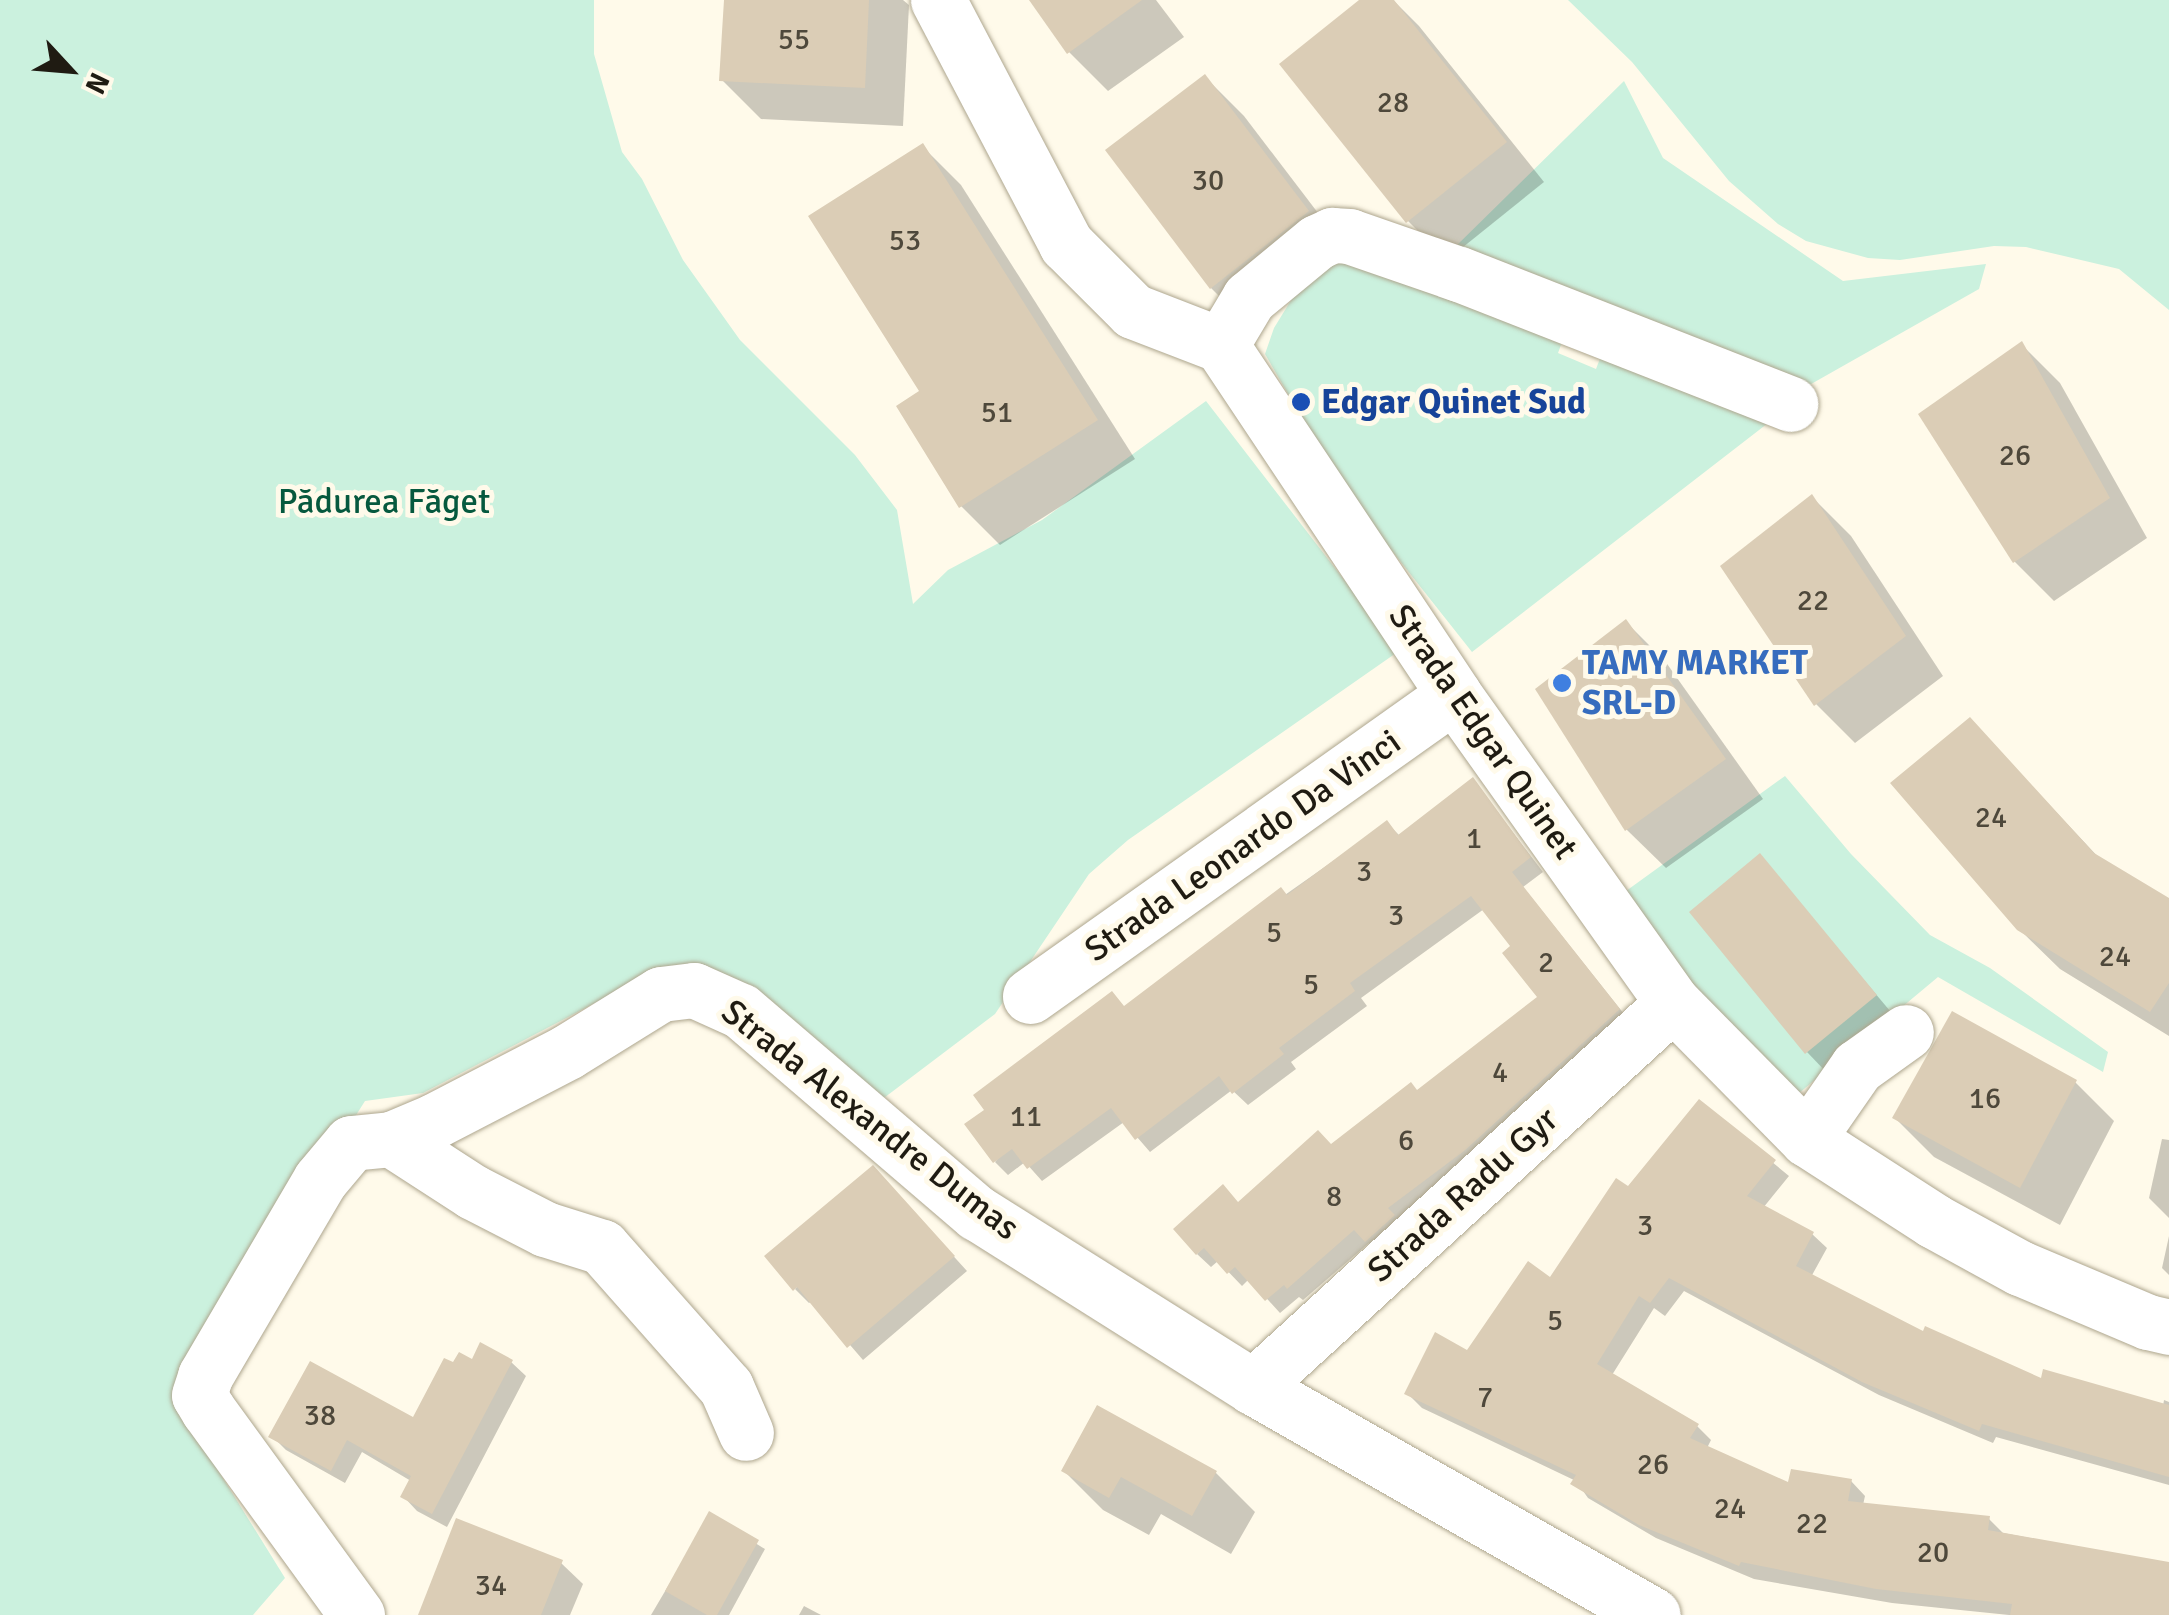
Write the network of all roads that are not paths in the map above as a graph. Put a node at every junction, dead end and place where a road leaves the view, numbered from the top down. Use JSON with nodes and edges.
{"nodes":[{"id":1,"x":938,"y":0,"type":"edge"},
{"id":2,"x":1221,"y":345,"type":"junction"},
{"id":3,"x":1790,"y":404,"type":"dead end"},
{"id":4,"x":1454,"y":695,"type":"junction"},
{"id":5,"x":1030,"y":996,"type":"dead end"},
{"id":6,"x":1673,"y":1003,"type":"junction"},
{"id":7,"x":1906,"y":1032,"type":"dead end"},
{"id":8,"x":391,"y":1139,"type":"junction"},
{"id":9,"x":1806,"y":1139,"type":"junction"},
{"id":10,"x":2169,"y":1326,"type":"edge"},
{"id":11,"x":1253,"y":1388,"type":"junction"},
{"id":12,"x":746,"y":1432,"type":"dead end"},
{"id":13,"x":357,"y":1615,"type":"edge"},
{"id":14,"x":1653,"y":1615,"type":"edge"}],
"edges":[{"from":1,"to":2,"type":"street"},
{"from":2,"to":3,"type":"street"},
{"from":2,"to":4,"type":"street","name":"Strada Edgar Quinet"},
{"from":4,"to":5,"type":"street","name":"Strada Leonardo Da Vinci"},
{"from":4,"to":6,"type":"street","name":"Strada Edgar Quinet"},
{"from":6,"to":9,"type":"street","name":"Strada Edgar Quinet"},
{"from":6,"to":11,"type":"street","name":"Strada Radu Gyr"},
{"from":7,"to":9,"type":"street"},
{"from":8,"to":11,"type":"street","name":"Strada Alexandre Dumas"},
{"from":8,"to":12,"type":"street"},
{"from":8,"to":13,"type":"street","name":"Strada Alexandre Dumas"},
{"from":9,"to":10,"type":"street","name":"Strada Edgar Quinet"},
{"from":11,"to":14,"type":"street","name":"Strada Alexandre Dumas"}]}
